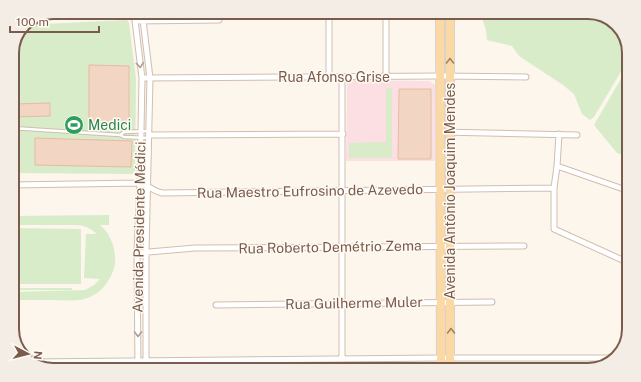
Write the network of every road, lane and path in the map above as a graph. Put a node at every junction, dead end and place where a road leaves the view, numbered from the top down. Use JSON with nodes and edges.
{"nodes":[{"id":1,"x":329,"y":19,"type":"edge"},
{"id":2,"x":386,"y":19,"type":"edge"},
{"id":3,"x":440,"y":19,"type":"edge"},
{"id":4,"x":450,"y":19,"type":"edge"},
{"id":5,"x":203,"y":20,"type":"joint"},
{"id":6,"x":219,"y":20,"type":"dead end"},
{"id":7,"x":135,"y":21,"type":"joint"},
{"id":8,"x":144,"y":21,"type":"junction"},
{"id":9,"x":139,"y":52,"type":"junction"},
{"id":10,"x":147,"y":52,"type":"junction"},
{"id":11,"x":342,"y":76,"type":"junction"},
{"id":12,"x":386,"y":76,"type":"junction"},
{"id":13,"x":440,"y":76,"type":"junction"},
{"id":14,"x":450,"y":76,"type":"junction"},
{"id":15,"x":329,"y":77,"type":"junction"},
{"id":16,"x":526,"y":77,"type":"dead end"},
{"id":17,"x":142,"y":78,"type":"junction"},
{"id":18,"x":150,"y":78,"type":"junction"},
{"id":19,"x":19,"y":128,"type":"edge"},
{"id":20,"x":141,"y":131,"type":"junction"},
{"id":21,"x":440,"y":132,"type":"junction"},
{"id":22,"x":450,"y":132,"type":"junction"},
{"id":23,"x":120,"y":134,"type":"junction"},
{"id":24,"x":343,"y":134,"type":"junction"},
{"id":25,"x":559,"y":134,"type":"junction"},
{"id":26,"x":149,"y":135,"type":"junction"},
{"id":27,"x":577,"y":135,"type":"dead end"},
{"id":28,"x":141,"y":138,"type":"junction"},
{"id":29,"x":558,"y":166,"type":"junction"},
{"id":30,"x":140,"y":183,"type":"junction"},
{"id":31,"x":148,"y":185,"type":"junction"},
{"id":32,"x":19,"y":186,"type":"edge"},
{"id":33,"x":554,"y":188,"type":"junction"},
{"id":34,"x":450,"y":189,"type":"junction"},
{"id":35,"x":622,"y":189,"type":"edge"},
{"id":36,"x":343,"y":190,"type":"junction"},
{"id":37,"x":440,"y":190,"type":"junction"},
{"id":38,"x":441,"y":246,"type":"junction"},
{"id":39,"x":450,"y":246,"type":"junction"},
{"id":40,"x":524,"y":246,"type":"dead end"},
{"id":41,"x":343,"y":248,"type":"junction"},
{"id":42,"x":146,"y":252,"type":"junction"},
{"id":43,"x":137,"y":253,"type":"junction"},
{"id":44,"x":622,"y":260,"type":"edge"},
{"id":45,"x":440,"y":302,"type":"junction"},
{"id":46,"x":451,"y":302,"type":"junction"},
{"id":47,"x":492,"y":302,"type":"dead end"},
{"id":48,"x":342,"y":303,"type":"junction"},
{"id":49,"x":138,"y":304,"type":"junction"},
{"id":50,"x":146,"y":304,"type":"junction"},
{"id":51,"x":216,"y":305,"type":"dead end"},
{"id":52,"x":343,"y":358,"type":"junction"},
{"id":53,"x":441,"y":358,"type":"junction"},
{"id":54,"x":450,"y":358,"type":"junction"},
{"id":55,"x":605,"y":358,"type":"edge"},
{"id":56,"x":44,"y":362,"type":"edge"},
{"id":57,"x":138,"y":362,"type":"junction"},
{"id":58,"x":146,"y":362,"type":"junction"},
{"id":59,"x":343,"y":363,"type":"edge"},
{"id":60,"x":441,"y":363,"type":"edge"},
{"id":61,"x":450,"y":363,"type":"edge"}],
"edges":[{"from":1,"to":15,"type":"street"},
{"from":2,"to":12,"type":"street"},
{"from":3,"to":13,"type":"main road","name":"Avenida Antônio Joaquim Mendes"},
{"from":14,"to":4,"type":"main road","name":"Avenida Antônio Joaquim Mendes","one_way":true},
{"from":5,"to":6,"type":"street"},
{"from":5,"to":8,"type":"street"},
{"from":7,"to":8,"type":"street"},
{"from":7,"to":9,"type":"street","name":"Avenida Presidente Médici"},
{"from":8,"to":10,"type":"street","name":"Avenida Presidente Médici"},
{"from":9,"to":10,"type":"street"},
{"from":9,"to":17,"type":"street","name":"Avenida Presidente Médici","one_way":true},
{"from":10,"to":18,"type":"street","name":"Avenida Presidente Médici"},
{"from":11,"to":12,"type":"street","name":"Rua Afonso Grise"},
{"from":11,"to":15,"type":"street","name":"Rua Afonso Grise"},
{"from":11,"to":24,"type":"street"},
{"from":12,"to":13,"type":"street","name":"Rua Afonso Grise"},
{"from":13,"to":14,"type":"street","name":"Rua Afonso Grise"},
{"from":13,"to":21,"type":"main road","name":"Avenida Antônio Joaquim Mendes"},
{"from":14,"to":16,"type":"street","name":"Rua Afonso Grise"},
{"from":14,"to":22,"type":"main road","name":"Avenida Antônio Joaquim Mendes"},
{"from":15,"to":18,"type":"street","name":"Rua Afonso Grise"},
{"from":17,"to":18,"type":"street","name":"Rua Afonso Grise"},
{"from":17,"to":20,"type":"street","name":"Avenida Presidente Médici"},
{"from":18,"to":26,"type":"street","name":"Avenida Presidente Médici"},
{"from":19,"to":23,"type":"lane"},
{"from":20,"to":23,"type":"lane"},
{"from":20,"to":26,"type":"lane"},
{"from":20,"to":28,"type":"street","name":"Avenida Presidente Médici"},
{"from":21,"to":22,"type":"street"},
{"from":21,"to":37,"type":"main road","name":"Avenida Antônio Joaquim Mendes"},
{"from":22,"to":25,"type":"street"},
{"from":22,"to":34,"type":"main road","name":"Avenida Antônio Joaquim Mendes"},
{"from":23,"to":28,"type":"lane"},
{"from":24,"to":26,"type":"street"},
{"from":24,"to":36,"type":"street"},
{"from":25,"to":27,"type":"street"},
{"from":25,"to":29,"type":"street"},
{"from":26,"to":28,"type":"lane"},
{"from":26,"to":31,"type":"street","name":"Avenida Presidente Médici"},
{"from":28,"to":30,"type":"street","name":"Avenida Presidente Médici"},
{"from":29,"to":33,"type":"street"},
{"from":29,"to":35,"type":"street"},
{"from":30,"to":31,"type":"street","name":"Rua Maestro Eufrosino de Azevedo"},
{"from":30,"to":32,"type":"street","name":"Rua Maestro Eufrosino de Azevedo"},
{"from":30,"to":43,"type":"street","name":"Avenida Presidente Médici"},
{"from":31,"to":36,"type":"street","name":"Rua Maestro Eufrosino de Azevedo"},
{"from":31,"to":42,"type":"street","name":"Avenida Presidente Médici"},
{"from":33,"to":34,"type":"street","name":"Rua Maestro Eufrosino de Azevedo"},
{"from":33,"to":44,"type":"street"},
{"from":34,"to":37,"type":"street","name":"Rua Maestro Eufrosino de Azevedo"},
{"from":34,"to":39,"type":"main road","name":"Avenida Antônio Joaquim Mendes"},
{"from":36,"to":37,"type":"street","name":"Rua Maestro Eufrosino de Azevedo"},
{"from":36,"to":41,"type":"street"},
{"from":37,"to":38,"type":"main road","name":"Avenida Antônio Joaquim Mendes"},
{"from":38,"to":39,"type":"street","name":"Rua Roberto Demétrio Zema"},
{"from":38,"to":41,"type":"street","name":"Rua Roberto Demétrio Zema"},
{"from":38,"to":45,"type":"main road","name":"Avenida Antônio Joaquim Mendes"},
{"from":39,"to":40,"type":"street","name":"Rua Roberto Demétrio Zema"},
{"from":39,"to":46,"type":"main road","name":"Avenida Antônio Joaquim Mendes"},
{"from":41,"to":42,"type":"street","name":"Rua Roberto Demétrio Zema"},
{"from":41,"to":48,"type":"street"},
{"from":42,"to":43,"type":"street","name":"Rua Roberto Demétrio Zema"},
{"from":42,"to":50,"type":"street","name":"Avenida Presidente Médici"},
{"from":43,"to":49,"type":"street","name":"Avenida Presidente Médici"},
{"from":45,"to":46,"type":"street","name":"Rua Guilherme Muler"},
{"from":45,"to":48,"type":"street","name":"Rua Guilherme Muler"},
{"from":45,"to":53,"type":"main road","name":"Avenida Antônio Joaquim Mendes"},
{"from":46,"to":47,"type":"street","name":"Rua Guilherme Muler"},
{"from":54,"to":46,"type":"main road","name":"Avenida Antônio Joaquim Mendes","one_way":true},
{"from":48,"to":51,"type":"street","name":"Rua Guilherme Muler"},
{"from":48,"to":52,"type":"street"},
{"from":49,"to":50,"type":"street"},
{"from":49,"to":57,"type":"street","name":"Avenida Presidente Médici","one_way":true},
{"from":50,"to":58,"type":"street","name":"Avenida Presidente Médici"},
{"from":52,"to":53,"type":"street"},
{"from":52,"to":58,"type":"street"},
{"from":52,"to":59,"type":"street"},
{"from":53,"to":54,"type":"street"},
{"from":53,"to":60,"type":"main road","name":"Avenida Antônio Joaquim Mendes"},
{"from":54,"to":55,"type":"street"},
{"from":54,"to":61,"type":"main road","name":"Avenida Antônio Joaquim Mendes"},
{"from":56,"to":57,"type":"street"},
{"from":57,"to":58,"type":"street"}]}
